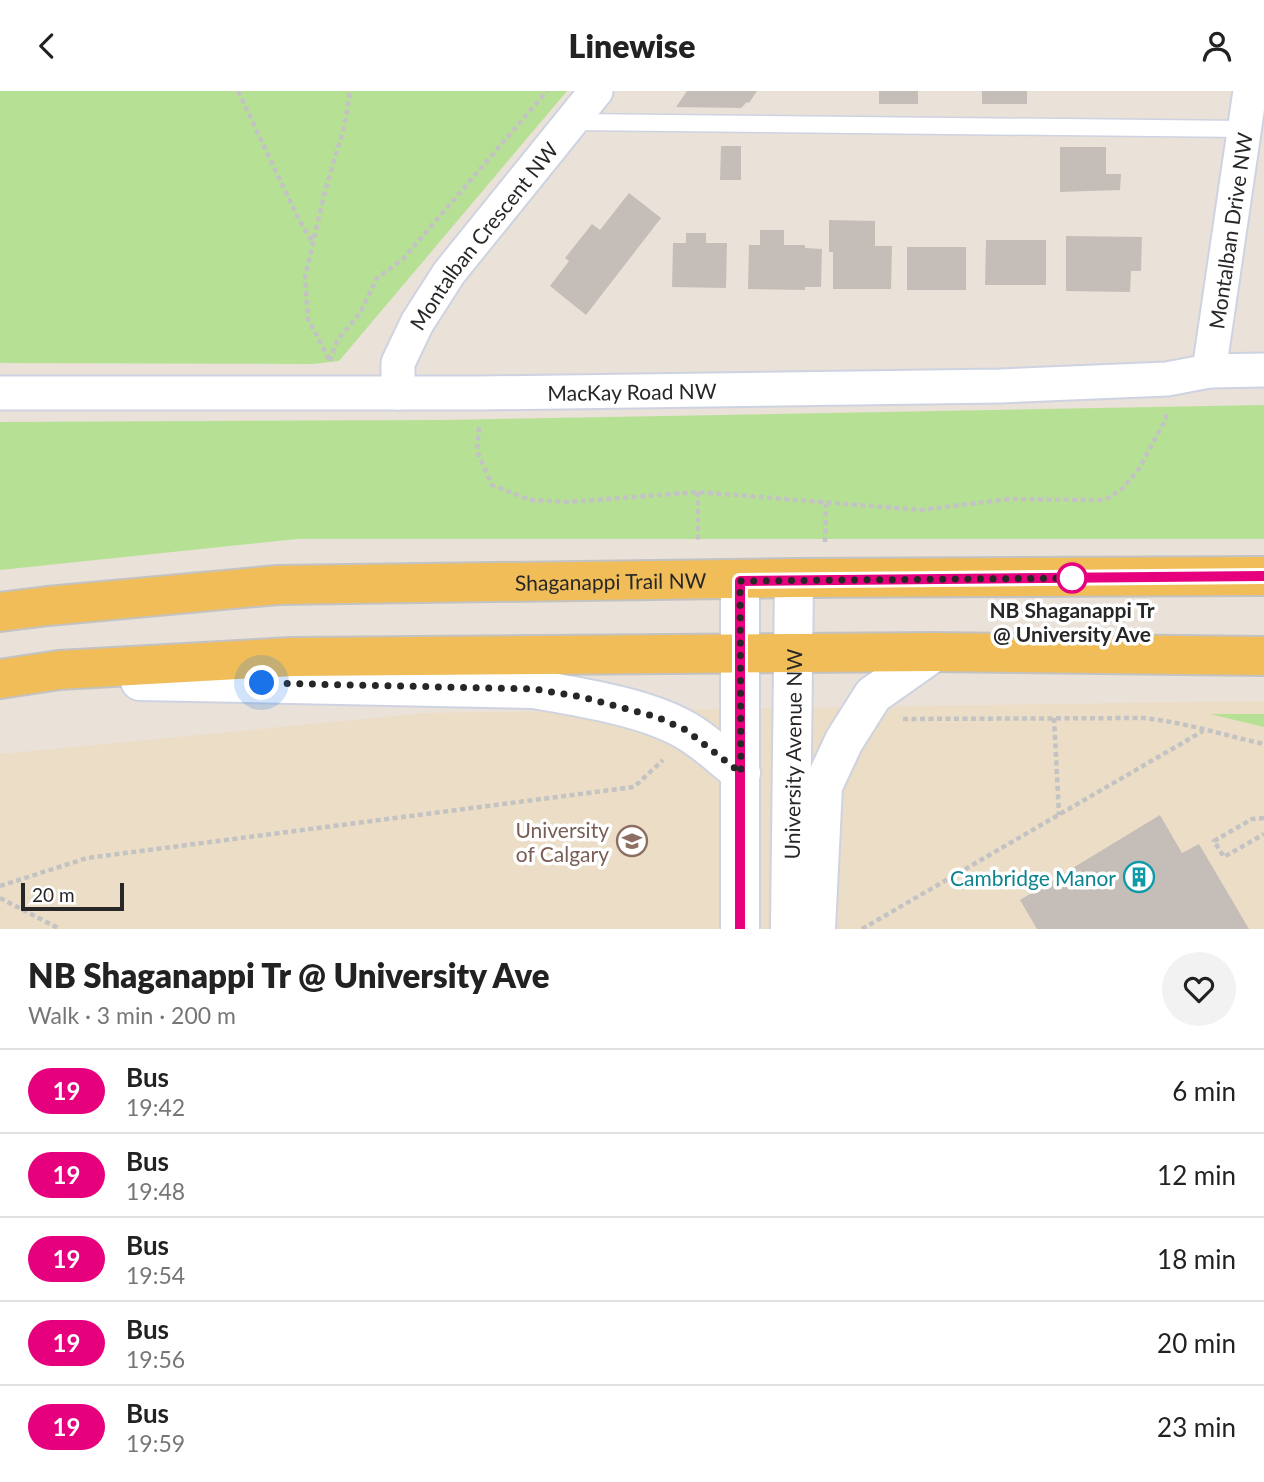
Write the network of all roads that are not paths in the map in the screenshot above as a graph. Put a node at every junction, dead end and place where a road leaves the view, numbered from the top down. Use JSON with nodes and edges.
{"nodes":[{"id":1,"x":596,"y":91,"type":"edge"},
{"id":2,"x":1250,"y":91,"type":"edge"},
{"id":3,"x":572,"y":122,"type":"junction"},
{"id":4,"x":1245,"y":129,"type":"junction"},
{"id":5,"x":1264,"y":370,"type":"edge"},
{"id":6,"x":1209,"y":371,"type":"junction"},
{"id":7,"x":0,"y":393,"type":"edge"},
{"id":8,"x":398,"y":393,"type":"junction"},
{"id":9,"x":1264,"y":576,"type":"edge"},
{"id":10,"x":794,"y":579,"type":"junction"},
{"id":11,"x":740,"y":581,"type":"junction"},
{"id":12,"x":0,"y":613,"type":"edge"},
{"id":13,"x":740,"y":652,"type":"junction"},
{"id":14,"x":794,"y":652,"type":"junction"},
{"id":15,"x":934,"y":652,"type":"junction"},
{"id":16,"x":1264,"y":656,"type":"edge"},
{"id":17,"x":59,"y":670,"type":"junction"},
{"id":18,"x":0,"y":679,"type":"edge"},
{"id":19,"x":741,"y":773,"type":"junction"},
{"id":20,"x":740,"y":929,"type":"edge"},
{"id":21,"x":790,"y":929,"type":"edge"},
{"id":22,"x":817,"y":929,"type":"edge"}],
"edges":[{"from":1,"to":3,"type":"street","name":"Montalban Crescent NW"},
{"from":2,"to":4,"type":"street","name":"Montalban Drive NW"},
{"from":3,"to":4,"type":"lane"},
{"from":3,"to":8,"type":"street","name":"Montalban Crescent NW"},
{"from":4,"to":6,"type":"street","name":"Montalban Drive NW"},
{"from":5,"to":6,"type":"street","name":"MacKay Road NW"},
{"from":6,"to":8,"type":"street","name":"MacKay Road NW"},
{"from":7,"to":8,"type":"street","name":"MacKay Road NW"},
{"from":9,"to":10,"type":"main road","name":"Shaganappi Trail NW"},
{"from":10,"to":11,"type":"main road","name":"Shaganappi Trail NW"},
{"from":10,"to":14,"type":"street","name":"University Avenue NW"},
{"from":11,"to":12,"type":"main road","name":"Shaganappi Trail NW"},
{"from":11,"to":13,"type":"street"},
{"from":13,"to":14,"type":"main road"},
{"from":13,"to":17,"type":"main road"},
{"from":13,"to":19,"type":"street"},
{"from":14,"to":15,"type":"main road"},
{"from":14,"to":21,"type":"street","name":"University Avenue NW"},
{"from":15,"to":16,"type":"main road"},
{"from":15,"to":22,"type":"street"},
{"from":17,"to":18,"type":"main road"},
{"from":17,"to":19,"type":"street"},
{"from":19,"to":20,"type":"street"}]}
